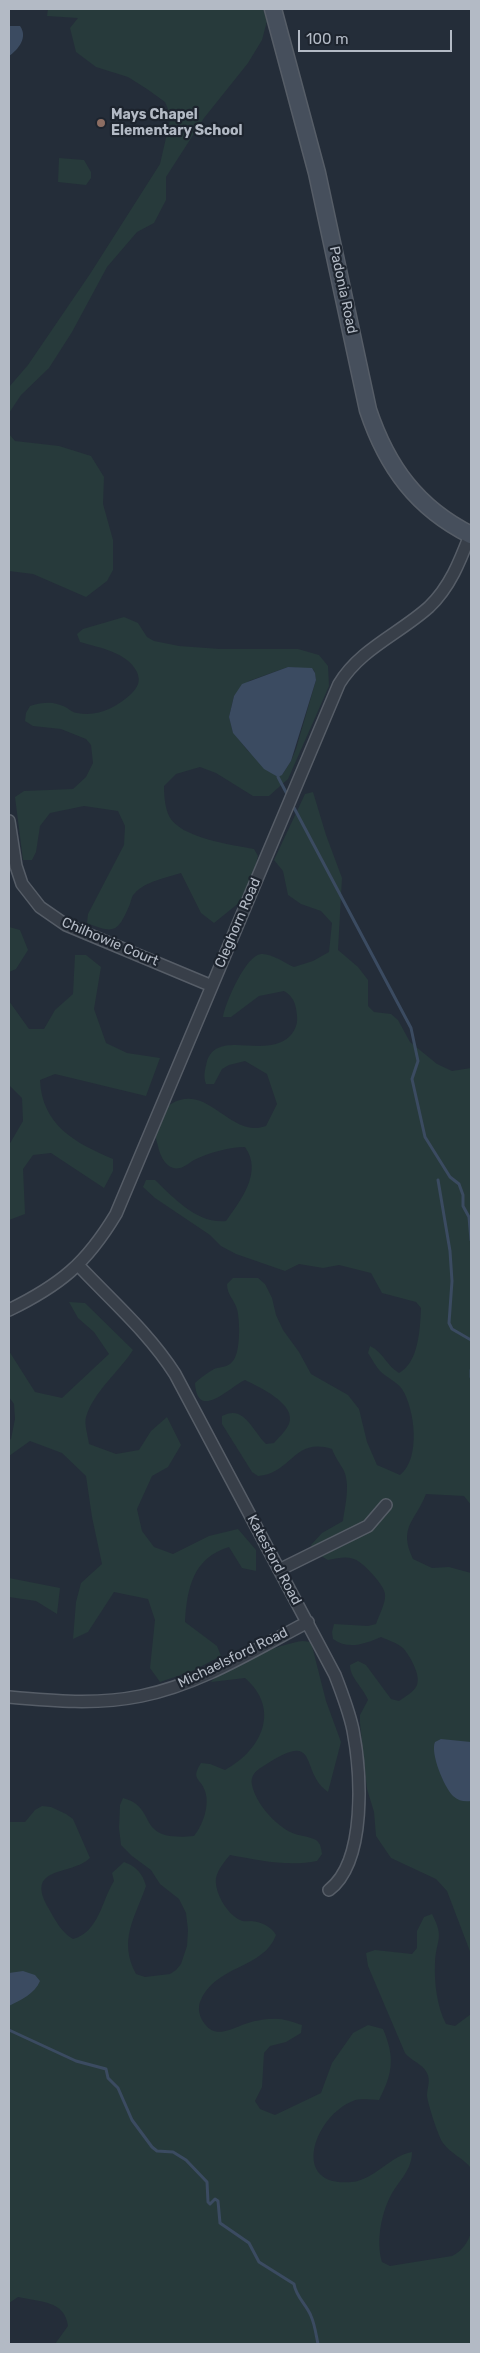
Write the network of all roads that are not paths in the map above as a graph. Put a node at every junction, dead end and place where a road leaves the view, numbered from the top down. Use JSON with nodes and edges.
{"nodes":[{"id":1,"x":273,"y":9,"type":"edge"},
{"id":2,"x":471,"y":535,"type":"edge"},
{"id":3,"x":9,"y":821,"type":"edge"},
{"id":4,"x":212,"y":986,"type":"junction"},
{"id":5,"x":79,"y":1266,"type":"junction"},
{"id":6,"x":9,"y":1310,"type":"edge"},
{"id":7,"x":386,"y":1505,"type":"dead end"},
{"id":8,"x":279,"y":1570,"type":"junction"},
{"id":9,"x":308,"y":1622,"type":"junction"},
{"id":10,"x":9,"y":1698,"type":"edge"},
{"id":11,"x":329,"y":1890,"type":"dead end"}],
"edges":[{"from":1,"to":2,"type":"main road","name":"Padonia Road"},
{"from":2,"to":4,"type":"street","name":"Cleghorn Road"},
{"from":3,"to":4,"type":"street","name":"Chilhowie Court"},
{"from":4,"to":5,"type":"street","name":"Cleghorn Road"},
{"from":5,"to":6,"type":"street","name":"Cleghorn Road"},
{"from":5,"to":8,"type":"street","name":"Katesford Road"},
{"from":7,"to":8,"type":"street"},
{"from":8,"to":9,"type":"street","name":"Katesford Road"},
{"from":9,"to":10,"type":"street","name":"Michaelsford Road"},
{"from":9,"to":11,"type":"street","name":"Katesford Road"}]}
